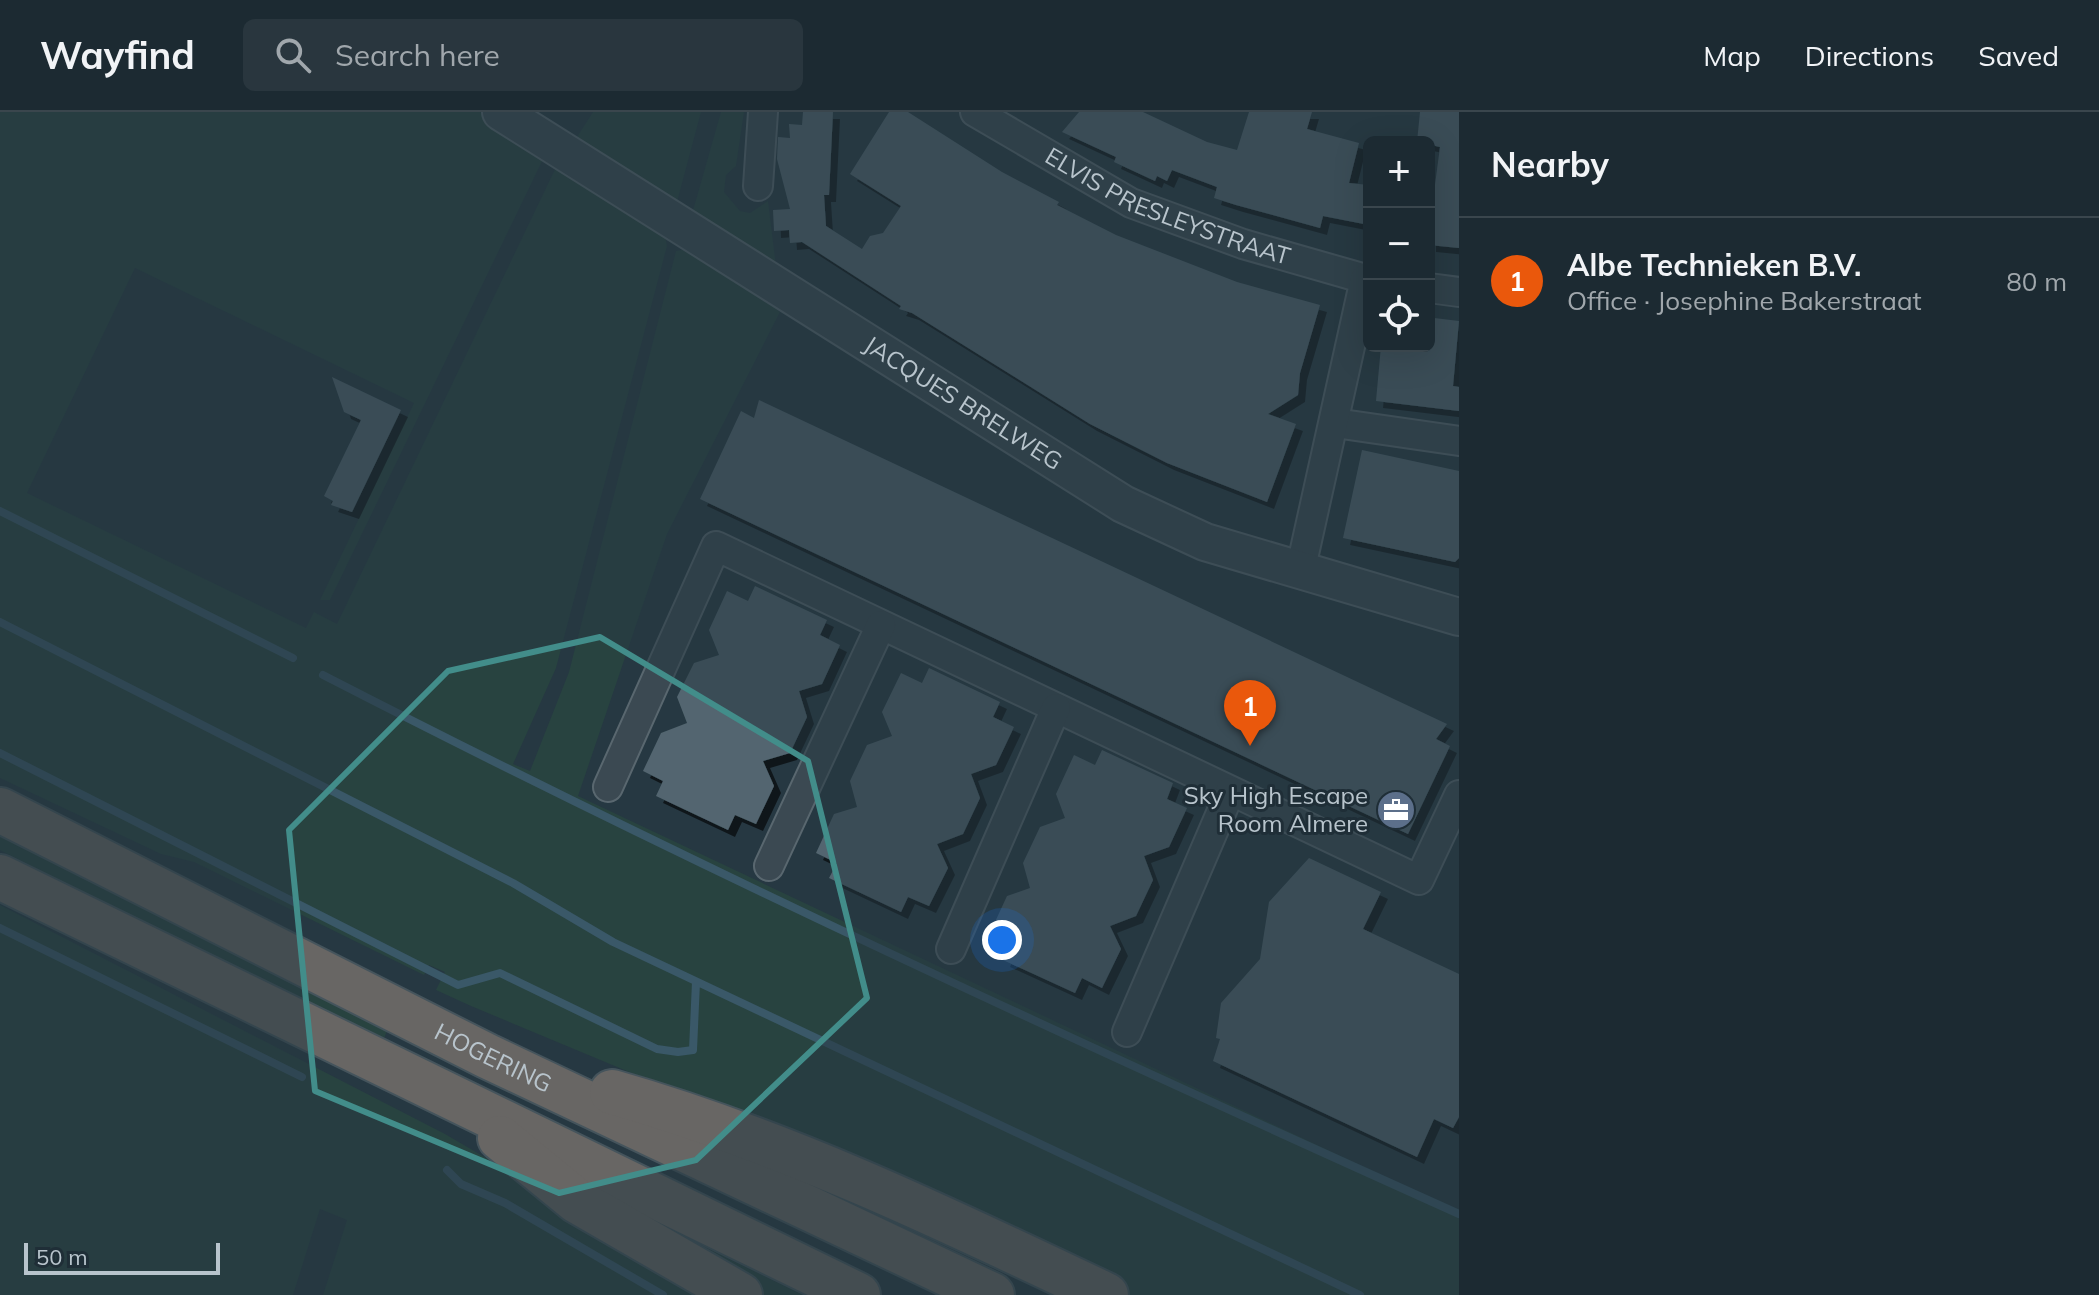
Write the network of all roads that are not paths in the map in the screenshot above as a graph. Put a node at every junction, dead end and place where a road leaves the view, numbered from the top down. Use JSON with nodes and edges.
{"nodes":[{"id":1,"x":501,"y":112,"type":"edge"},
{"id":2,"x":763,"y":112,"type":"edge"},
{"id":3,"x":975,"y":112,"type":"edge"},
{"id":4,"x":758,"y":186,"type":"dead end"},
{"id":5,"x":1363,"y":278,"type":"edge"},
{"id":6,"x":1367,"y":280,"type":"edge"},
{"id":7,"x":1435,"y":289,"type":"edge"},
{"id":8,"x":1459,"y":292,"type":"edge"},
{"id":9,"x":1335,"y":423,"type":"junction"},
{"id":10,"x":1459,"y":441,"type":"edge"},
{"id":11,"x":1300,"y":572,"type":"junction"},
{"id":12,"x":1459,"y":617,"type":"edge"},
{"id":13,"x":881,"y":625,"type":"junction"},
{"id":14,"x":1056,"y":708,"type":"junction"},
{"id":15,"x":608,"y":787,"type":"dead end"},
{"id":16,"x":1230,"y":792,"type":"junction"},
{"id":17,"x":1459,"y":795,"type":"edge"},
{"id":18,"x":0,"y":810,"type":"edge"},
{"id":19,"x":769,"y":866,"type":"dead end"},
{"id":20,"x":0,"y":877,"type":"edge"},
{"id":21,"x":951,"y":949,"type":"dead end"},
{"id":22,"x":1127,"y":1032,"type":"dead end"},
{"id":23,"x":487,"y":1056,"type":"junction"},
{"id":24,"x":446,"y":1093,"type":"junction"},
{"id":25,"x":740,"y":1295,"type":"edge"},
{"id":26,"x":858,"y":1295,"type":"edge"},
{"id":27,"x":992,"y":1295,"type":"edge"},
{"id":28,"x":1106,"y":1295,"type":"edge"}],
"edges":[{"from":1,"to":11,"type":"street","name":"JACQUES BRELWEG"},
{"from":2,"to":4,"type":"street"},
{"from":3,"to":5,"type":"street","name":"ELVIS PRESLEYSTRAAT"},
{"from":6,"to":9,"type":"street"},
{"from":7,"to":8,"type":"street"},
{"from":9,"to":10,"type":"street"},
{"from":9,"to":11,"type":"street"},
{"from":11,"to":12,"type":"street","name":"JACQUES BRELWEG"},
{"from":13,"to":14,"type":"street"},
{"from":13,"to":15,"type":"street"},
{"from":13,"to":19,"type":"street"},
{"from":14,"to":16,"type":"street"},
{"from":14,"to":21,"type":"street"},
{"from":16,"to":17,"type":"street"},
{"from":16,"to":22,"type":"street"},
{"from":18,"to":23,"type":"highway","name":"HOGERING"},
{"from":20,"to":24,"type":"highway"},
{"from":23,"to":27,"type":"highway","name":"HOGERING"},
{"from":23,"to":28,"type":"highway"},
{"from":24,"to":25,"type":"highway"},
{"from":24,"to":26,"type":"highway"}]}
